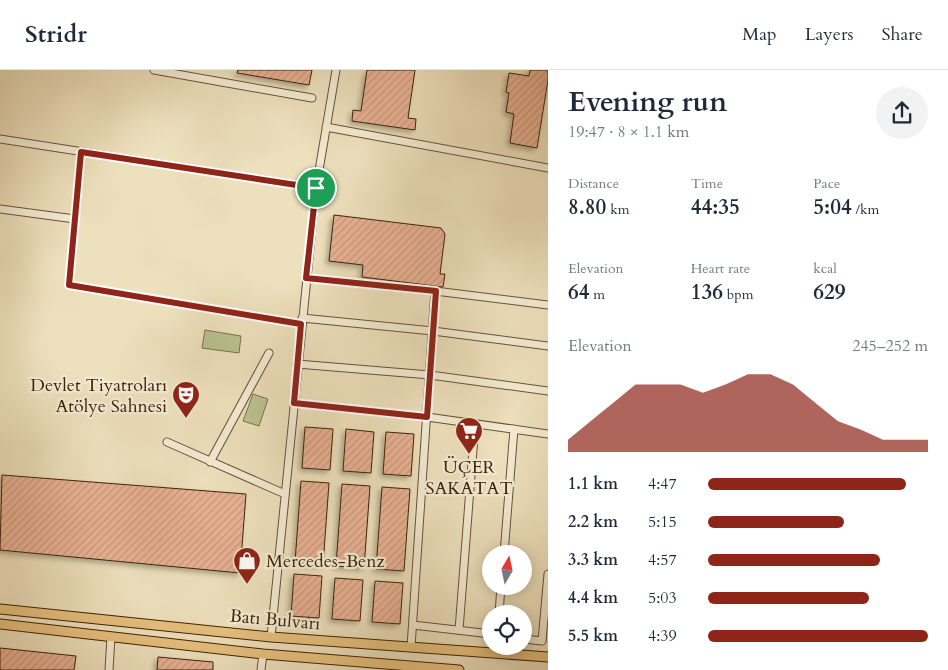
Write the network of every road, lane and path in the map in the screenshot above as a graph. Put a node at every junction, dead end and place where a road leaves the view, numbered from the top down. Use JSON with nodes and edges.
{"nodes":[{"id":1,"x":154,"y":70,"type":"edge"},
{"id":2,"x":336,"y":70,"type":"edge"},
{"id":3,"x":312,"y":98,"type":"dead end"},
{"id":4,"x":326,"y":127,"type":"junction"},
{"id":5,"x":0,"y":139,"type":"edge"},
{"id":6,"x":81,"y":152,"type":"junction"},
{"id":7,"x":548,"y":168,"type":"edge"},
{"id":8,"x":316,"y":188,"type":"junction"},
{"id":9,"x":0,"y":208,"type":"edge"},
{"id":10,"x":75,"y":219,"type":"junction"},
{"id":11,"x":306,"y":278,"type":"junction"},
{"id":12,"x":436,"y":291,"type":"junction"},
{"id":13,"x":548,"y":305,"type":"edge"},
{"id":14,"x":302,"y":321,"type":"junction"},
{"id":15,"x":433,"y":331,"type":"junction"},
{"id":16,"x":548,"y":346,"type":"edge"},
{"id":17,"x":269,"y":353,"type":"dead end"},
{"id":18,"x":297,"y":364,"type":"junction"},
{"id":19,"x":430,"y":375,"type":"junction"},
{"id":20,"x":548,"y":391,"type":"edge"},
{"id":21,"x":294,"y":403,"type":"junction"},
{"id":22,"x":427,"y":417,"type":"junction"},
{"id":23,"x":475,"y":424,"type":"junction"},
{"id":24,"x":514,"y":429,"type":"junction"},
{"id":25,"x":548,"y":434,"type":"edge"},
{"id":26,"x":167,"y":442,"type":"dead end"},
{"id":27,"x":210,"y":462,"type":"junction"},
{"id":28,"x":285,"y":494,"type":"junction"},
{"id":29,"x":505,"y":545,"type":"edge"},
{"id":30,"x":548,"y":574,"type":"edge"},
{"id":31,"x":0,"y":609,"type":"edge"},
{"id":32,"x":0,"y":624,"type":"edge"},
{"id":33,"x":413,"y":625,"type":"junction"},
{"id":34,"x":459,"y":630,"type":"junction"},
{"id":35,"x":482,"y":633,"type":"edge"},
{"id":36,"x":111,"y":636,"type":"junction"},
{"id":37,"x":271,"y":637,"type":"junction"},
{"id":38,"x":532,"y":639,"type":"edge"},
{"id":39,"x":411,"y":647,"type":"junction"},
{"id":40,"x":263,"y":654,"type":"junction"},
{"id":41,"x":548,"y":657,"type":"edge"},
{"id":42,"x":109,"y":670,"type":"edge"},
{"id":43,"x":261,"y":670,"type":"edge"},
{"id":44,"x":459,"y":670,"type":"edge"}],
"edges":[{"from":1,"to":3,"type":"street"},
{"from":2,"to":4,"type":"street"},
{"from":4,"to":7,"type":"street"},
{"from":4,"to":8,"type":"street"},
{"from":5,"to":6,"type":"street"},
{"from":6,"to":8,"type":"street"},
{"from":6,"to":10,"type":"street"},
{"from":8,"to":11,"type":"street"},
{"from":9,"to":10,"type":"street"},
{"from":10,"to":14,"type":"street"},
{"from":11,"to":12,"type":"street"},
{"from":11,"to":14,"type":"street"},
{"from":12,"to":13,"type":"street"},
{"from":12,"to":15,"type":"street"},
{"from":14,"to":15,"type":"street"},
{"from":14,"to":18,"type":"street"},
{"from":15,"to":16,"type":"street"},
{"from":15,"to":19,"type":"street"},
{"from":17,"to":27,"type":"street"},
{"from":18,"to":19,"type":"street"},
{"from":18,"to":21,"type":"street"},
{"from":19,"to":20,"type":"street"},
{"from":19,"to":22,"type":"street"},
{"from":21,"to":22,"type":"street"},
{"from":21,"to":28,"type":"street"},
{"from":22,"to":23,"type":"street"},
{"from":22,"to":33,"type":"street"},
{"from":23,"to":24,"type":"street"},
{"from":23,"to":34,"type":"street"},
{"from":24,"to":25,"type":"street"},
{"from":24,"to":29,"type":"street"},
{"from":26,"to":27,"type":"street"},
{"from":27,"to":28,"type":"street"},
{"from":28,"to":37,"type":"street"},
{"from":30,"to":38,"type":"street"},
{"from":31,"to":37,"type":"main road","name":"Batı Bulvarı"},
{"from":32,"to":36,"type":"main road","name":"Batı Bulvarı"},
{"from":33,"to":34,"type":"street"},
{"from":33,"to":39,"type":"street"},
{"from":34,"to":35,"type":"street"},
{"from":36,"to":40,"type":"main road","name":"Batı Bulvarı"},
{"from":36,"to":42,"type":"street"},
{"from":37,"to":39,"type":"main road","name":"Batı Bulvarı"},
{"from":39,"to":41,"type":"main road","name":"Batı Bulvarı"},
{"from":40,"to":43,"type":"street"},
{"from":40,"to":44,"type":"main road","name":"Batı Bulvarı"}]}
